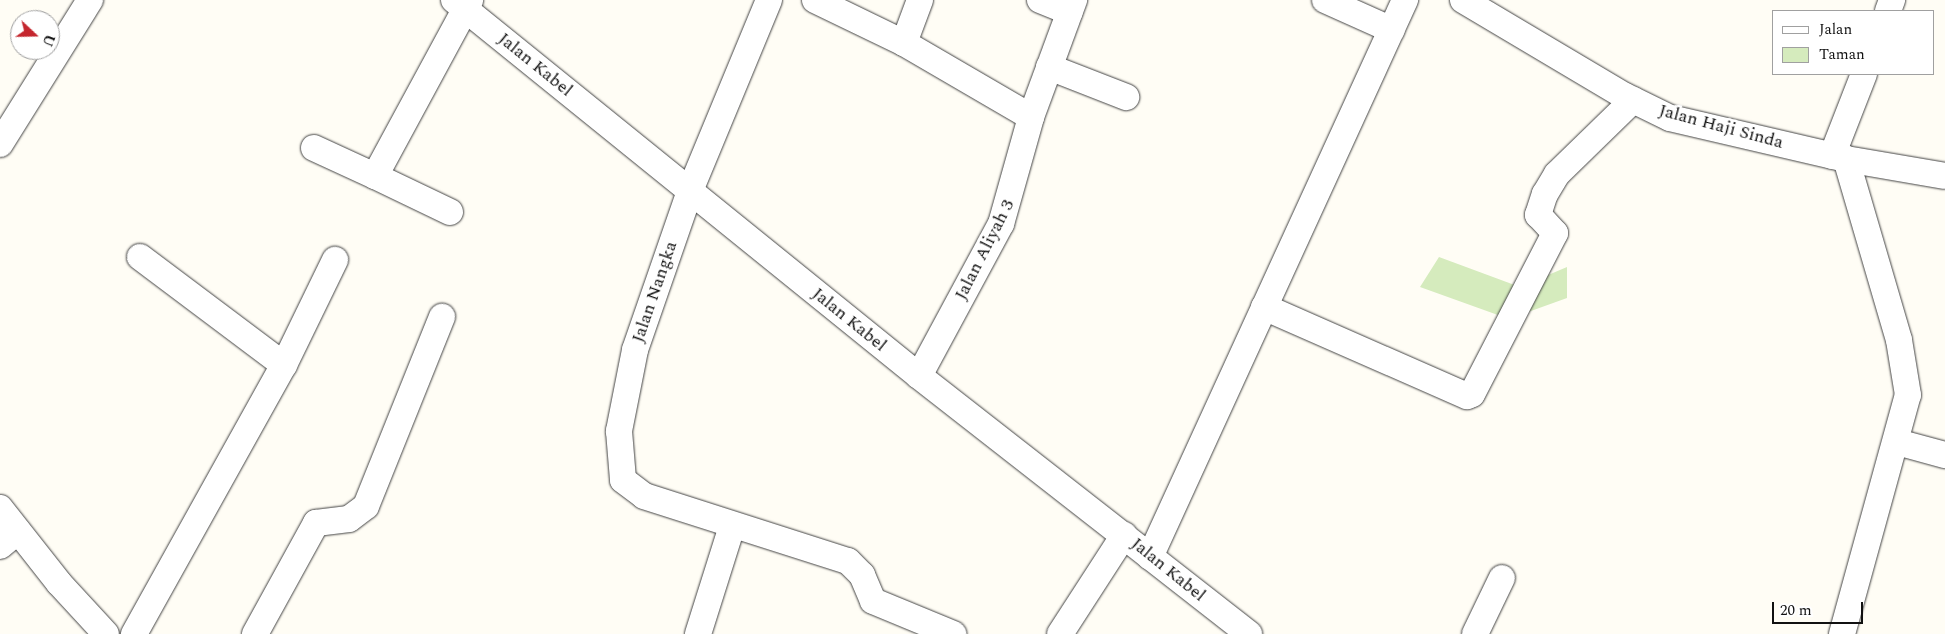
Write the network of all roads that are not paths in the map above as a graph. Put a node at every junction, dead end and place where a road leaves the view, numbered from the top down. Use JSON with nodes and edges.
{"nodes":[{"id":1,"x":769,"y":0,"type":"edge"},
{"id":2,"x":815,"y":0,"type":"edge"},
{"id":3,"x":920,"y":0,"type":"edge"},
{"id":4,"x":1040,"y":0,"type":"edge"},
{"id":5,"x":1325,"y":0,"type":"edge"},
{"id":6,"x":1404,"y":0,"type":"edge"},
{"id":7,"x":1463,"y":0,"type":"edge"},
{"id":8,"x":87,"y":1,"type":"edge"},
{"id":9,"x":464,"y":3,"type":"edge"},
{"id":10,"x":1072,"y":6,"type":"edge"},
{"id":11,"x":1392,"y":30,"type":"junction"},
{"id":12,"x":904,"y":43,"type":"junction"},
{"id":13,"x":1049,"y":67,"type":"junction"},
{"id":14,"x":1864,"y":75,"type":"edge"},
{"id":15,"x":1126,"y":97,"type":"dead end"},
{"id":16,"x":1633,"y":100,"type":"junction"},
{"id":17,"x":1031,"y":117,"type":"junction"},
{"id":18,"x":0,"y":144,"type":"edge"},
{"id":19,"x":314,"y":148,"type":"dead end"},
{"id":20,"x":1839,"y":157,"type":"junction"},
{"id":21,"x":375,"y":176,"type":"junction"},
{"id":22,"x":1945,"y":176,"type":"edge"},
{"id":23,"x":690,"y":191,"type":"junction"},
{"id":24,"x":450,"y":212,"type":"dead end"},
{"id":25,"x":140,"y":257,"type":"dead end"},
{"id":26,"x":335,"y":260,"type":"dead end"},
{"id":27,"x":1264,"y":307,"type":"junction"},
{"id":28,"x":442,"y":317,"type":"dead end"},
{"id":29,"x":284,"y":365,"type":"junction"},
{"id":30,"x":919,"y":376,"type":"junction"},
{"id":31,"x":1897,"y":442,"type":"junction"},
{"id":32,"x":1945,"y":455,"type":"edge"},
{"id":33,"x":0,"y":508,"type":"edge"},
{"id":34,"x":732,"y":526,"type":"junction"},
{"id":35,"x":1124,"y":535,"type":"junction"},
{"id":36,"x":9,"y":538,"type":"edge"},
{"id":37,"x":1150,"y":557,"type":"junction"},
{"id":38,"x":1502,"y":578,"type":"dead end"},
{"id":39,"x":106,"y":634,"type":"edge"},
{"id":40,"x":134,"y":634,"type":"edge"},
{"id":41,"x":255,"y":634,"type":"edge"},
{"id":42,"x":698,"y":634,"type":"edge"},
{"id":43,"x":953,"y":634,"type":"edge"},
{"id":44,"x":1060,"y":634,"type":"edge"},
{"id":45,"x":1249,"y":634,"type":"edge"},
{"id":46,"x":1474,"y":634,"type":"edge"},
{"id":47,"x":1842,"y":634,"type":"edge"}],
"edges":[{"from":1,"to":23,"type":"street","name":"Jalan Nangka"},
{"from":2,"to":12,"type":"street"},
{"from":3,"to":12,"type":"street"},
{"from":4,"to":10,"type":"street"},
{"from":5,"to":11,"type":"street"},
{"from":6,"to":11,"type":"street"},
{"from":7,"to":16,"type":"street","name":"Jalan Haji Sinda"},
{"from":8,"to":18,"type":"street"},
{"from":9,"to":21,"type":"street"},
{"from":9,"to":23,"type":"street","name":"Jalan Kabel"},
{"from":10,"to":13,"type":"street","name":"Jalan Aliyah 3"},
{"from":11,"to":27,"type":"street"},
{"from":12,"to":17,"type":"street"},
{"from":13,"to":15,"type":"street"},
{"from":13,"to":17,"type":"street","name":"Jalan Aliyah 3"},
{"from":14,"to":20,"type":"street"},
{"from":16,"to":20,"type":"street","name":"Jalan Haji Sinda"},
{"from":16,"to":27,"type":"street"},
{"from":17,"to":30,"type":"street","name":"Jalan Aliyah 3"},
{"from":19,"to":21,"type":"street"},
{"from":20,"to":22,"type":"street","name":"Jalan Haji Sinda"},
{"from":20,"to":31,"type":"street"},
{"from":21,"to":24,"type":"street"},
{"from":23,"to":30,"type":"street","name":"Jalan Kabel"},
{"from":23,"to":34,"type":"street","name":"Jalan Nangka"},
{"from":25,"to":29,"type":"street"},
{"from":26,"to":29,"type":"street"},
{"from":27,"to":37,"type":"street"},
{"from":28,"to":41,"type":"street"},
{"from":29,"to":40,"type":"street"},
{"from":30,"to":35,"type":"street","name":"Jalan Kabel"},
{"from":31,"to":32,"type":"street"},
{"from":31,"to":47,"type":"street"},
{"from":33,"to":36,"type":"street"},
{"from":34,"to":42,"type":"street"},
{"from":34,"to":43,"type":"street","name":"Jalan Nangka"},
{"from":35,"to":37,"type":"street","name":"Jalan Kabel"},
{"from":35,"to":44,"type":"street"},
{"from":36,"to":39,"type":"street"},
{"from":37,"to":45,"type":"street","name":"Jalan Kabel"},
{"from":38,"to":46,"type":"street"}]}
